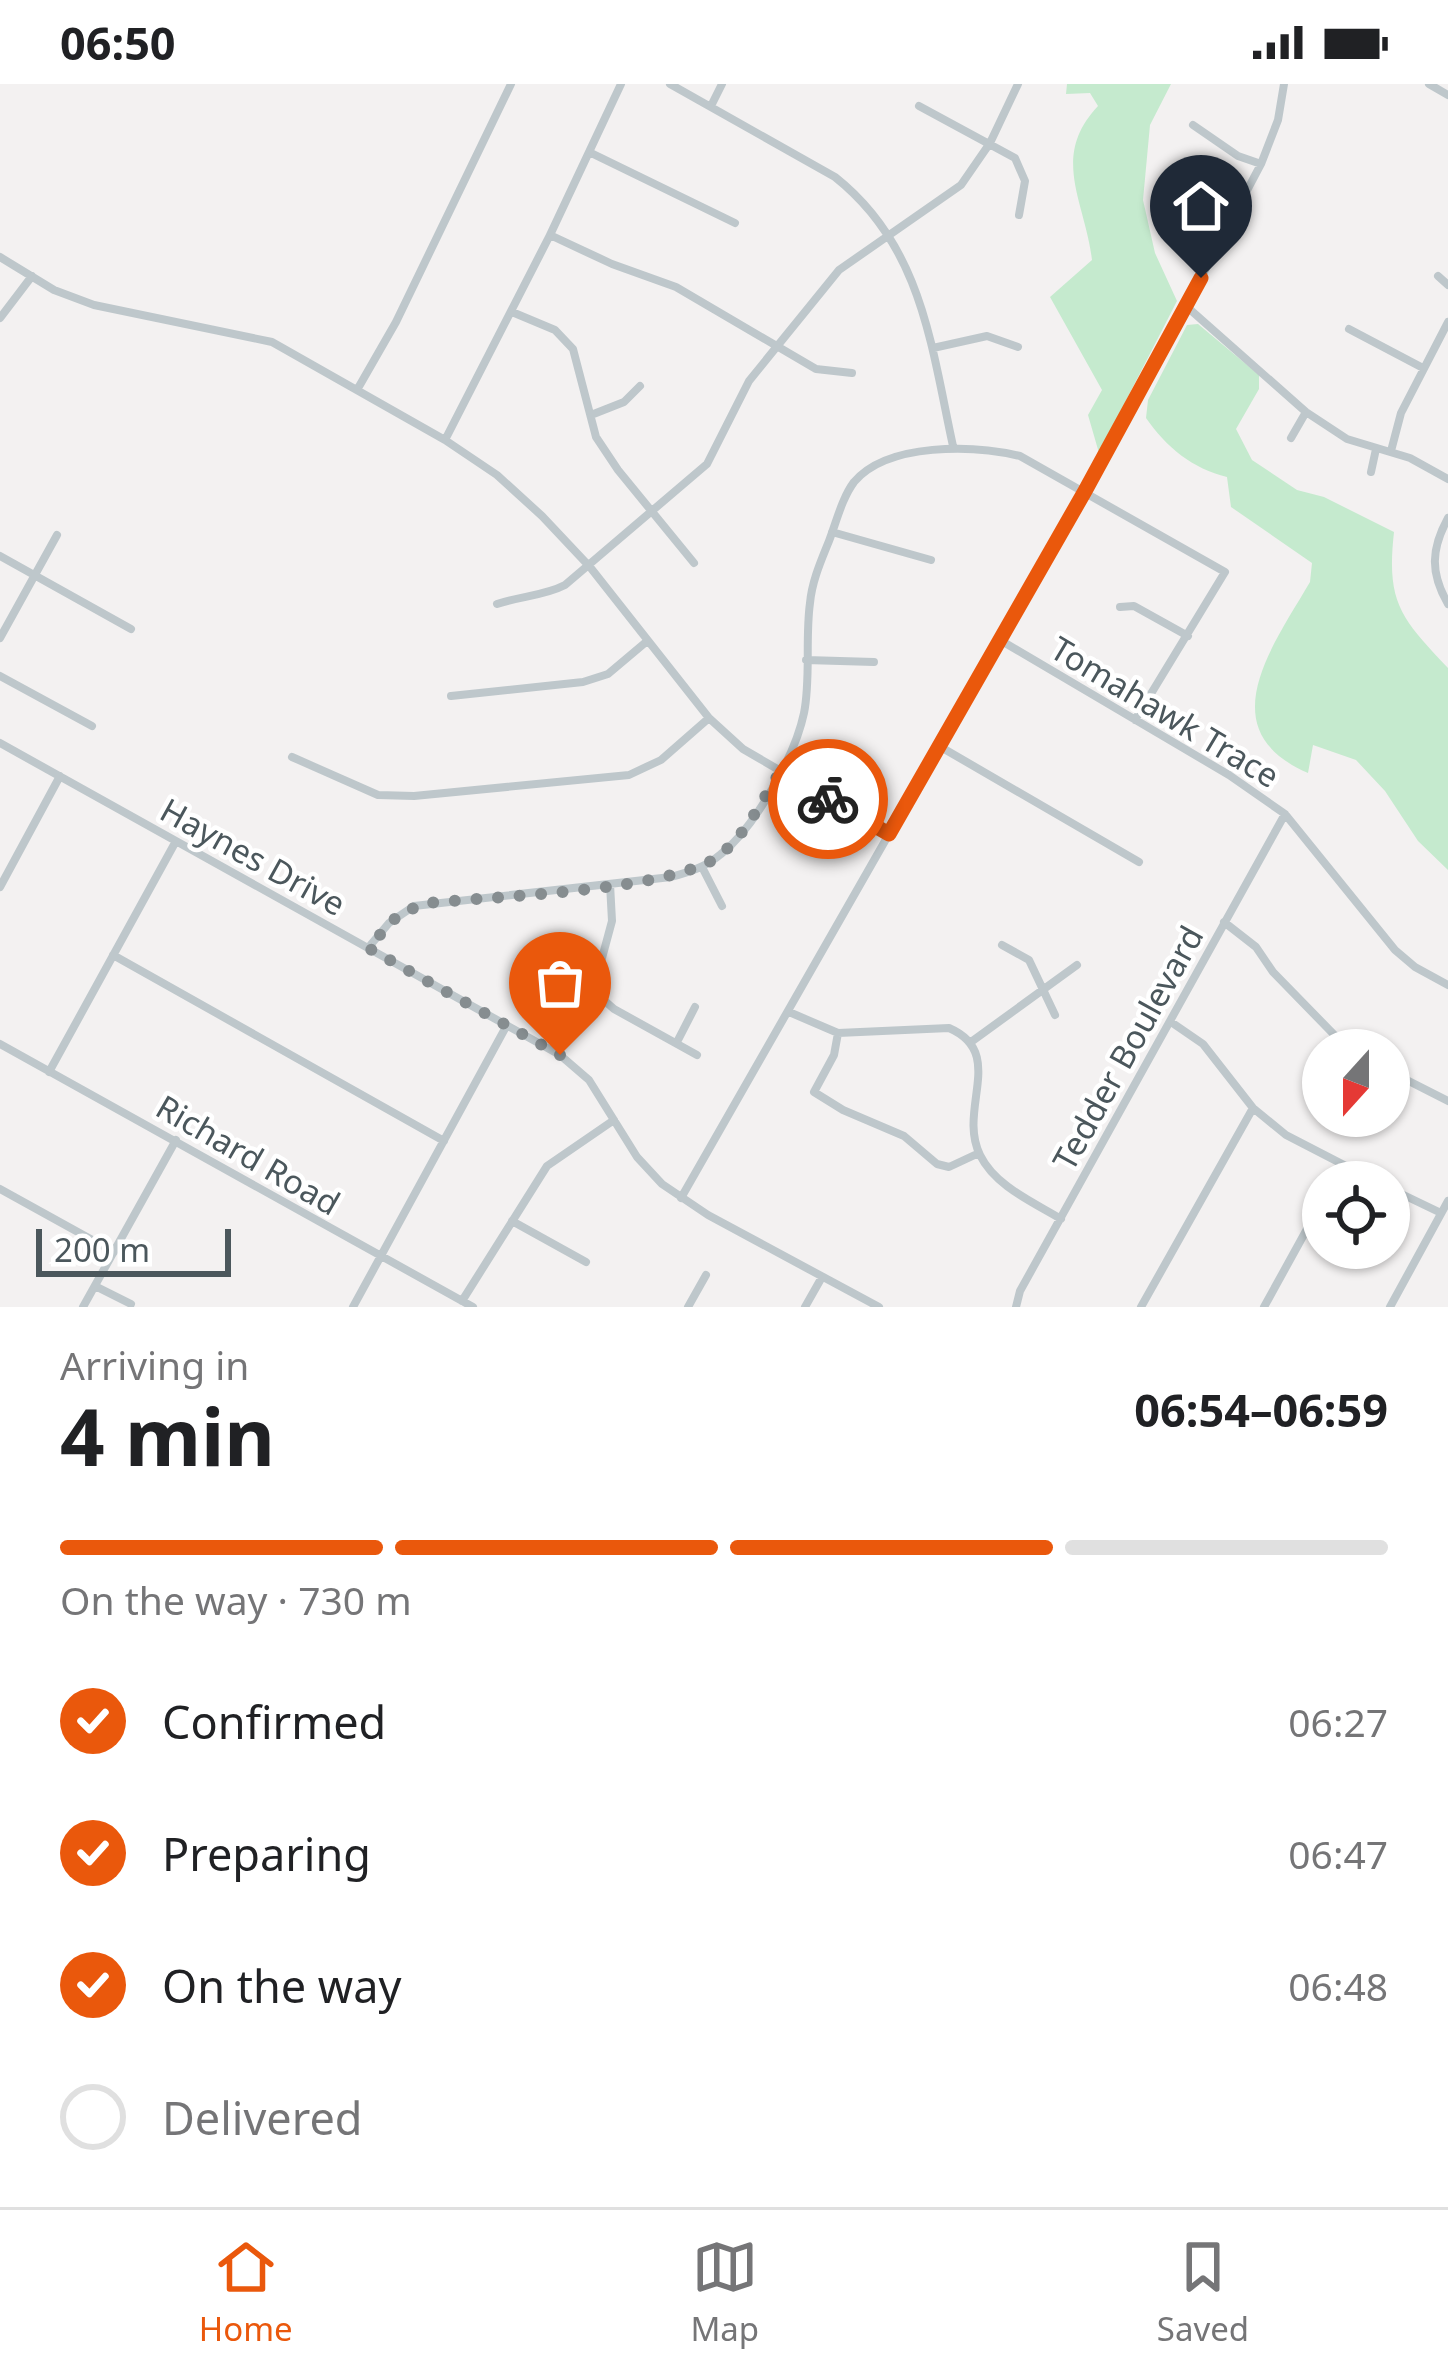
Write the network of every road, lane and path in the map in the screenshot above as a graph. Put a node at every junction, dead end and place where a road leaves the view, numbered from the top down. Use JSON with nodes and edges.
{"nodes":[{"id":1,"x":511,"y":84,"type":"edge"},
{"id":2,"x":621,"y":84,"type":"edge"},
{"id":3,"x":670,"y":84,"type":"edge"},
{"id":4,"x":722,"y":84,"type":"edge"},
{"id":5,"x":1018,"y":84,"type":"edge"},
{"id":6,"x":1284,"y":84,"type":"edge"},
{"id":7,"x":1429,"y":84,"type":"edge"},
{"id":8,"x":1448,"y":95,"type":"edge"},
{"id":9,"x":712,"y":104,"type":"junction"},
{"id":10,"x":919,"y":106,"type":"dead end"},
{"id":11,"x":1193,"y":125,"type":"dead end"},
{"id":12,"x":990,"y":143,"type":"junction"},
{"id":13,"x":589,"y":152,"type":"junction"},
{"id":14,"x":1261,"y":164,"type":"junction"},
{"id":15,"x":1018,"y":215,"type":"dead end"},
{"id":16,"x":735,"y":223,"type":"dead end"},
{"id":17,"x":550,"y":235,"type":"junction"},
{"id":18,"x":889,"y":235,"type":"junction"},
{"id":19,"x":0,"y":257,"type":"edge"},
{"id":20,"x":32,"y":276,"type":"junction"},
{"id":21,"x":1438,"y":276,"type":"dead end"},
{"id":22,"x":1448,"y":285,"type":"edge"},
{"id":23,"x":1186,"y":306,"type":"junction"},
{"id":24,"x":512,"y":312,"type":"junction"},
{"id":25,"x":0,"y":318,"type":"edge"},
{"id":26,"x":1448,"y":322,"type":"edge"},
{"id":27,"x":1348,"y":329,"type":"dead end"},
{"id":28,"x":777,"y":345,"type":"junction"},
{"id":29,"x":1018,"y":347,"type":"dead end"},
{"id":30,"x":933,"y":348,"type":"junction"},
{"id":31,"x":1423,"y":368,"type":"junction"},
{"id":32,"x":851,"y":373,"type":"dead end"},
{"id":33,"x":640,"y":386,"type":"dead end"},
{"id":34,"x":357,"y":390,"type":"junction"},
{"id":35,"x":1306,"y":412,"type":"junction"},
{"id":36,"x":591,"y":415,"type":"junction"},
{"id":37,"x":1292,"y":438,"type":"dead end"},
{"id":38,"x":445,"y":440,"type":"junction"},
{"id":39,"x":953,"y":446,"type":"junction"},
{"id":40,"x":1376,"y":449,"type":"junction"},
{"id":41,"x":1390,"y":451,"type":"junction"},
{"id":42,"x":1371,"y":472,"type":"dead end"},
{"id":43,"x":1448,"y":479,"type":"edge"},
{"id":44,"x":1085,"y":491,"type":"junction"},
{"id":45,"x":655,"y":512,"type":"junction"},
{"id":46,"x":1448,"y":518,"type":"edge"},
{"id":47,"x":832,"y":532,"type":"junction"},
{"id":48,"x":57,"y":535,"type":"dead end"},
{"id":49,"x":0,"y":556,"type":"edge"},
{"id":50,"x":931,"y":560,"type":"dead end"},
{"id":51,"x":694,"y":563,"type":"dead end"},
{"id":52,"x":590,"y":568,"type":"junction"},
{"id":53,"x":35,"y":575,"type":"junction"},
{"id":54,"x":497,"y":604,"type":"dead end"},
{"id":55,"x":1448,"y":604,"type":"edge"},
{"id":56,"x":1120,"y":607,"type":"dead end"},
{"id":57,"x":131,"y":629,"type":"dead end"},
{"id":58,"x":1188,"y":636,"type":"junction"},
{"id":59,"x":0,"y":638,"type":"edge"},
{"id":60,"x":1000,"y":640,"type":"junction"},
{"id":61,"x":646,"y":642,"type":"junction"},
{"id":62,"x":806,"y":660,"type":"junction"},
{"id":63,"x":874,"y":662,"type":"dead end"},
{"id":64,"x":0,"y":676,"type":"edge"},
{"id":65,"x":451,"y":696,"type":"dead end"},
{"id":66,"x":709,"y":718,"type":"junction"},
{"id":67,"x":1136,"y":721,"type":"junction"},
{"id":68,"x":92,"y":726,"type":"dead end"},
{"id":69,"x":0,"y":743,"type":"edge"},
{"id":70,"x":939,"y":746,"type":"junction"},
{"id":71,"x":292,"y":757,"type":"dead end"},
{"id":72,"x":780,"y":772,"type":"junction"},
{"id":73,"x":60,"y":776,"type":"junction"},
{"id":74,"x":1285,"y":814,"type":"junction"},
{"id":75,"x":889,"y":834,"type":"junction"},
{"id":76,"x":176,"y":842,"type":"junction"},
{"id":77,"x":1139,"y":862,"type":"dead end"},
{"id":78,"x":702,"y":867,"type":"junction"},
{"id":79,"x":610,"y":884,"type":"junction"},
{"id":80,"x":0,"y":887,"type":"edge"},
{"id":81,"x":722,"y":906,"type":"dead end"},
{"id":82,"x":1224,"y":922,"type":"junction"},
{"id":83,"x":1002,"y":945,"type":"dead end"},
{"id":84,"x":368,"y":948,"type":"junction"},
{"id":85,"x":113,"y":955,"type":"junction"},
{"id":86,"x":1077,"y":965,"type":"dead end"},
{"id":87,"x":1448,"y":985,"type":"edge"},
{"id":88,"x":1046,"y":989,"type":"junction"},
{"id":89,"x":695,"y":1007,"type":"dead end"},
{"id":90,"x":789,"y":1012,"type":"junction"},
{"id":91,"x":1055,"y":1016,"type":"dead end"},
{"id":92,"x":1171,"y":1022,"type":"junction"},
{"id":93,"x":508,"y":1025,"type":"junction"},
{"id":94,"x":1329,"y":1029,"type":"edge"},
{"id":95,"x":838,"y":1033,"type":"junction"},
{"id":96,"x":677,"y":1042,"type":"junction"},
{"id":97,"x":971,"y":1042,"type":"junction"},
{"id":98,"x":0,"y":1044,"type":"edge"},
{"id":99,"x":697,"y":1054,"type":"dead end"},
{"id":100,"x":49,"y":1072,"type":"junction"},
{"id":101,"x":1410,"y":1082,"type":"edge"},
{"id":102,"x":1448,"y":1101,"type":"edge"},
{"id":103,"x":1253,"y":1108,"type":"junction"},
{"id":104,"x":614,"y":1120,"type":"junction"},
{"id":105,"x":176,"y":1140,"type":"junction"},
{"id":106,"x":444,"y":1141,"type":"junction"},
{"id":107,"x":979,"y":1153,"type":"junction"},
{"id":108,"x":1335,"y":1161,"type":"edge"},
{"id":109,"x":0,"y":1189,"type":"edge"},
{"id":110,"x":681,"y":1198,"type":"junction"},
{"id":111,"x":1410,"y":1198,"type":"edge"},
{"id":112,"x":1448,"y":1201,"type":"edge"},
{"id":113,"x":1442,"y":1213,"type":"junction"},
{"id":114,"x":1061,"y":1219,"type":"junction"},
{"id":115,"x":512,"y":1221,"type":"junction"},
{"id":116,"x":1302,"y":1238,"type":"edge"},
{"id":117,"x":114,"y":1252,"type":"junction"},
{"id":118,"x":381,"y":1258,"type":"junction"},
{"id":119,"x":586,"y":1262,"type":"dead end"},
{"id":120,"x":706,"y":1275,"type":"dead end"},
{"id":121,"x":822,"y":1277,"type":"junction"},
{"id":122,"x":95,"y":1286,"type":"junction"},
{"id":123,"x":462,"y":1301,"type":"junction"},
{"id":124,"x":131,"y":1304,"type":"edge"},
{"id":125,"x":83,"y":1307,"type":"edge"},
{"id":126,"x":353,"y":1307,"type":"edge"},
{"id":127,"x":473,"y":1307,"type":"edge"},
{"id":128,"x":688,"y":1307,"type":"edge"},
{"id":129,"x":805,"y":1307,"type":"edge"},
{"id":130,"x":879,"y":1307,"type":"edge"},
{"id":131,"x":1016,"y":1307,"type":"edge"},
{"id":132,"x":1141,"y":1307,"type":"edge"},
{"id":133,"x":1264,"y":1307,"type":"edge"},
{"id":134,"x":1390,"y":1307,"type":"edge"}],
"edges":[{"from":1,"to":34,"type":"street"},
{"from":2,"to":13,"type":"street"},
{"from":3,"to":9,"type":"street"},
{"from":4,"to":9,"type":"street"},
{"from":5,"to":12,"type":"street"},
{"from":6,"to":14,"type":"street"},
{"from":7,"to":8,"type":"street"},
{"from":9,"to":18,"type":"street"},
{"from":10,"to":12,"type":"street"},
{"from":11,"to":14,"type":"street"},
{"from":12,"to":15,"type":"street"},
{"from":12,"to":18,"type":"street"},
{"from":13,"to":16,"type":"street"},
{"from":13,"to":17,"type":"street"},
{"from":14,"to":23,"type":"street"},
{"from":17,"to":24,"type":"street"},
{"from":17,"to":28,"type":"street"},
{"from":18,"to":28,"type":"street"},
{"from":18,"to":30,"type":"street"},
{"from":19,"to":20,"type":"street"},
{"from":20,"to":25,"type":"street"},
{"from":20,"to":34,"type":"street"},
{"from":21,"to":22,"type":"street"},
{"from":23,"to":35,"type":"street"},
{"from":23,"to":44,"type":"street"},
{"from":24,"to":36,"type":"street"},
{"from":24,"to":38,"type":"street"},
{"from":26,"to":31,"type":"street"},
{"from":27,"to":31,"type":"street"},
{"from":28,"to":32,"type":"street"},
{"from":28,"to":45,"type":"street"},
{"from":29,"to":30,"type":"street"},
{"from":30,"to":39,"type":"street"},
{"from":31,"to":41,"type":"street"},
{"from":33,"to":36,"type":"street"},
{"from":34,"to":38,"type":"street"},
{"from":35,"to":37,"type":"street"},
{"from":35,"to":40,"type":"street"},
{"from":36,"to":45,"type":"street"},
{"from":38,"to":52,"type":"street"},
{"from":39,"to":44,"type":"street"},
{"from":39,"to":47,"type":"street"},
{"from":40,"to":41,"type":"street"},
{"from":40,"to":42,"type":"street"},
{"from":41,"to":43,"type":"street"},
{"from":44,"to":58,"type":"street"},
{"from":44,"to":60,"type":"street"},
{"from":45,"to":51,"type":"street"},
{"from":45,"to":52,"type":"street"},
{"from":46,"to":55,"type":"street"},
{"from":47,"to":50,"type":"street"},
{"from":47,"to":62,"type":"street"},
{"from":48,"to":53,"type":"street"},
{"from":49,"to":53,"type":"street"},
{"from":52,"to":54,"type":"street"},
{"from":52,"to":61,"type":"street"},
{"from":53,"to":57,"type":"street"},
{"from":53,"to":59,"type":"street"},
{"from":56,"to":58,"type":"street"},
{"from":58,"to":67,"type":"street"},
{"from":60,"to":67,"type":"street","name":"Tomahawk Trace"},
{"from":60,"to":70,"type":"street"},
{"from":61,"to":65,"type":"street"},
{"from":61,"to":66,"type":"street"},
{"from":62,"to":63,"type":"street"},
{"from":62,"to":72,"type":"street"},
{"from":64,"to":68,"type":"street"},
{"from":66,"to":71,"type":"street"},
{"from":66,"to":72,"type":"street"},
{"from":67,"to":74,"type":"street","name":"Tomahawk Trace"},
{"from":69,"to":73,"type":"street","name":"Haynes Drive"},
{"from":70,"to":75,"type":"street"},
{"from":70,"to":77,"type":"street"},
{"from":72,"to":75,"type":"street"},
{"from":72,"to":78,"type":"street"},
{"from":73,"to":76,"type":"street","name":"Haynes Drive"},
{"from":73,"to":80,"type":"street"},
{"from":74,"to":82,"type":"street","name":"Tedder Boulevard"},
{"from":74,"to":87,"type":"street","name":"Tomahawk Trace"},
{"from":75,"to":90,"type":"street"},
{"from":76,"to":84,"type":"street","name":"Haynes Drive"},
{"from":76,"to":85,"type":"street"},
{"from":78,"to":79,"type":"street"},
{"from":78,"to":81,"type":"street"},
{"from":79,"to":84,"type":"street"},
{"from":79,"to":96,"type":"street"},
{"from":82,"to":92,"type":"street","name":"Tedder Boulevard"},
{"from":82,"to":94,"type":"street"},
{"from":83,"to":88,"type":"street"},
{"from":84,"to":93,"type":"street","name":"Haynes Drive"},
{"from":85,"to":100,"type":"street"},
{"from":85,"to":106,"type":"street"},
{"from":86,"to":88,"type":"street"},
{"from":88,"to":91,"type":"street"},
{"from":88,"to":97,"type":"street"},
{"from":89,"to":96,"type":"street"},
{"from":90,"to":95,"type":"street"},
{"from":90,"to":110,"type":"street"},
{"from":92,"to":103,"type":"street"},
{"from":92,"to":114,"type":"street","name":"Tedder Boulevard"},
{"from":93,"to":104,"type":"street","name":"Haynes Drive"},
{"from":93,"to":106,"type":"street"},
{"from":95,"to":97,"type":"street"},
{"from":95,"to":107,"type":"street"},
{"from":96,"to":99,"type":"street"},
{"from":97,"to":107,"type":"street"},
{"from":98,"to":100,"type":"street","name":"Richard Road"},
{"from":100,"to":105,"type":"street","name":"Richard Road"},
{"from":101,"to":102,"type":"street"},
{"from":103,"to":108,"type":"street"},
{"from":103,"to":132,"type":"street"},
{"from":104,"to":110,"type":"street","name":"Haynes Drive"},
{"from":104,"to":115,"type":"street"},
{"from":105,"to":117,"type":"street"},
{"from":105,"to":118,"type":"street","name":"Richard Road"},
{"from":106,"to":118,"type":"street"},
{"from":107,"to":114,"type":"street"},
{"from":109,"to":117,"type":"street"},
{"from":110,"to":121,"type":"street","name":"Haynes Drive"},
{"from":111,"to":113,"type":"street"},
{"from":112,"to":113,"type":"street"},
{"from":113,"to":134,"type":"street"},
{"from":114,"to":131,"type":"street","name":"Tedder Boulevard"},
{"from":115,"to":119,"type":"street"},
{"from":115,"to":123,"type":"street"},
{"from":116,"to":133,"type":"street"},
{"from":117,"to":122,"type":"street"},
{"from":118,"to":123,"type":"street","name":"Richard Road"},
{"from":118,"to":126,"type":"street"},
{"from":120,"to":128,"type":"street"},
{"from":121,"to":129,"type":"street"},
{"from":121,"to":130,"type":"street","name":"Haynes Drive"},
{"from":122,"to":124,"type":"street"},
{"from":122,"to":125,"type":"street"},
{"from":123,"to":127,"type":"street","name":"Richard Road"}]}
